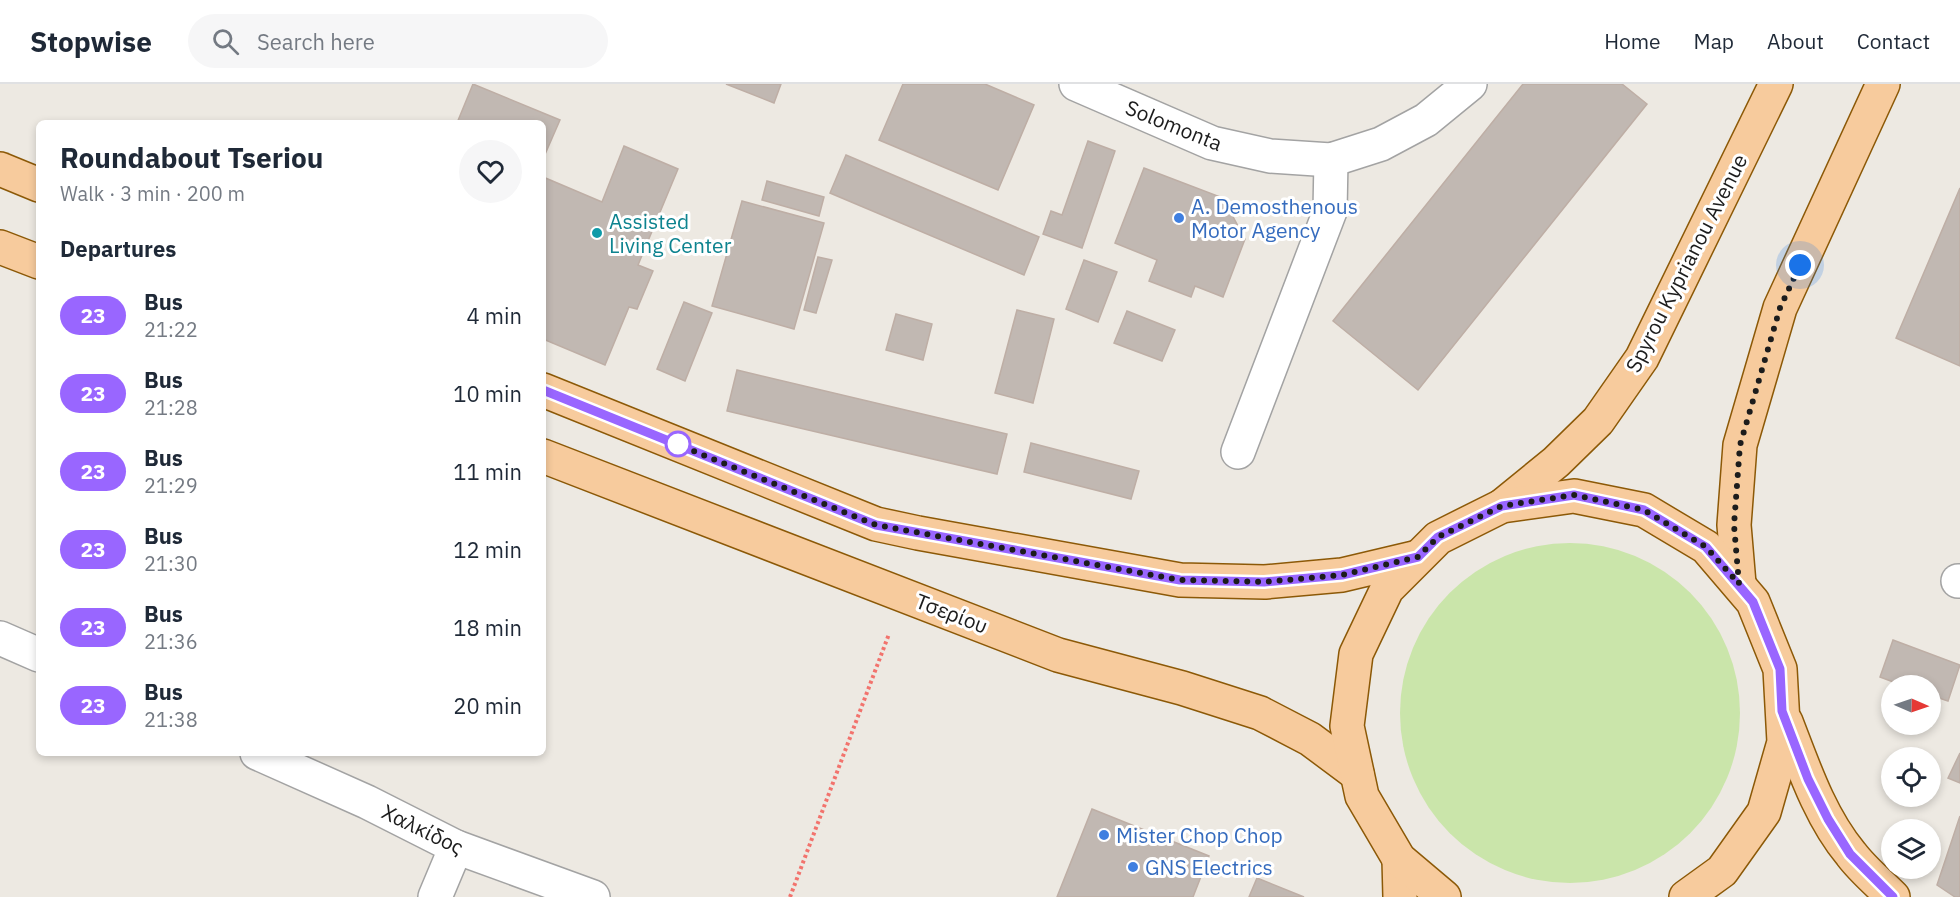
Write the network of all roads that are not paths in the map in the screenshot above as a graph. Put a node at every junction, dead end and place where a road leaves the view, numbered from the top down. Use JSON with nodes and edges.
{"nodes":[{"id":1,"x":1076,"y":84,"type":"edge"},
{"id":2,"x":1470,"y":84,"type":"edge"},
{"id":3,"x":1776,"y":84,"type":"edge"},
{"id":4,"x":1883,"y":84,"type":"edge"},
{"id":5,"x":1330,"y":160,"type":"junction"},
{"id":6,"x":0,"y":169,"type":"edge"},
{"id":7,"x":36,"y":184,"type":"edge"},
{"id":8,"x":0,"y":248,"type":"edge"},
{"id":9,"x":36,"y":261,"type":"edge"},
{"id":10,"x":546,"y":391,"type":"edge"},
{"id":11,"x":1238,"y":452,"type":"dead end"},
{"id":12,"x":546,"y":457,"type":"edge"},
{"id":13,"x":1502,"y":506,"type":"junction"},
{"id":14,"x":1418,"y":557,"type":"junction"},
{"id":15,"x":1739,"y":584,"type":"junction"},
{"id":16,"x":0,"y":638,"type":"edge"},
{"id":17,"x":36,"y":654,"type":"edge"},
{"id":18,"x":1782,"y":711,"type":"junction"},
{"id":19,"x":264,"y":756,"type":"edge"},
{"id":20,"x":1357,"y":774,"type":"junction"},
{"id":21,"x":456,"y":847,"type":"junction"},
{"id":22,"x":1399,"y":859,"type":"junction"},
{"id":23,"x":435,"y":897,"type":"edge"},
{"id":24,"x":592,"y":897,"type":"edge"},
{"id":25,"x":1400,"y":897,"type":"edge"},
{"id":26,"x":1444,"y":897,"type":"edge"},
{"id":27,"x":1686,"y":897,"type":"edge"},
{"id":28,"x":1893,"y":897,"type":"edge"}],
"edges":[{"from":1,"to":5,"type":"street","name":"Solomonta"},
{"from":2,"to":5,"type":"street","name":"Solomonta"},
{"from":3,"to":13,"type":"main road","name":"Spyrou Kyprianou Avenue"},
{"from":4,"to":15,"type":"main road"},
{"from":5,"to":11,"type":"street"},
{"from":6,"to":7,"type":"main road"},
{"from":8,"to":9,"type":"main road"},
{"from":10,"to":14,"type":"main road"},
{"from":12,"to":20,"type":"main road","name":"Τσερίου"},
{"from":13,"to":14,"type":"main road"},
{"from":13,"to":15,"type":"main road"},
{"from":14,"to":20,"type":"main road"},
{"from":15,"to":18,"type":"main road"},
{"from":16,"to":17,"type":"street"},
{"from":18,"to":27,"type":"main road"},
{"from":18,"to":28,"type":"main road"},
{"from":19,"to":21,"type":"street","name":"Χαλκίδος"},
{"from":20,"to":22,"type":"main road"},
{"from":21,"to":23,"type":"street"},
{"from":21,"to":24,"type":"street","name":"Χαλκίδος"},
{"from":22,"to":25,"type":"main road"},
{"from":22,"to":26,"type":"main road"}]}
